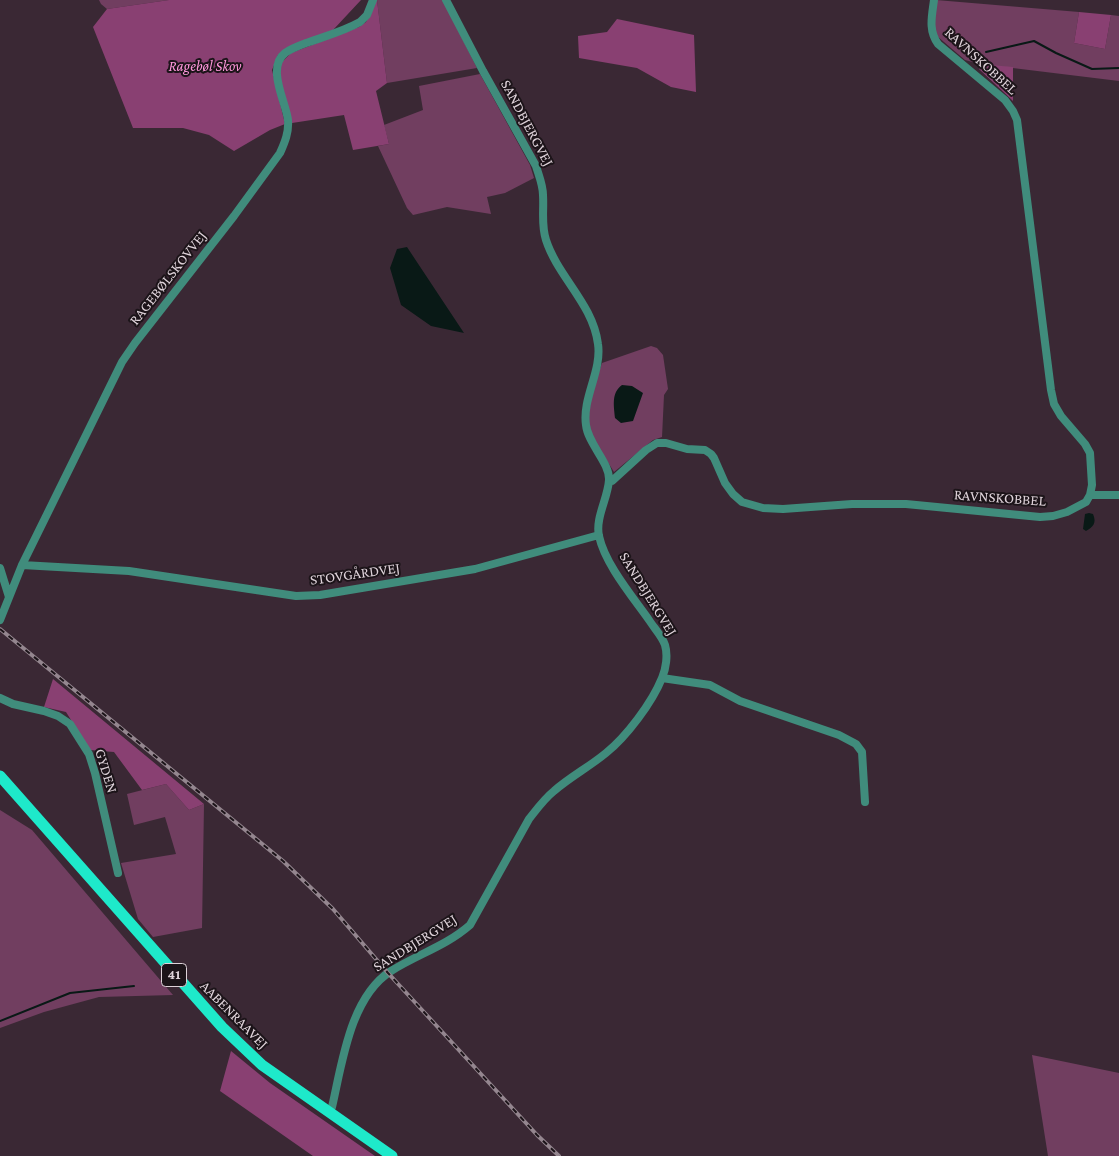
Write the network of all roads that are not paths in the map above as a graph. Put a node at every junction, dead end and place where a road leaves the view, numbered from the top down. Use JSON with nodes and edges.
{"nodes":[{"id":1,"x":373,"y":0,"type":"edge"},
{"id":2,"x":446,"y":0,"type":"edge"},
{"id":3,"x":934,"y":0,"type":"edge"},
{"id":4,"x":609,"y":481,"type":"junction"},
{"id":5,"x":1090,"y":495,"type":"junction"},
{"id":6,"x":1119,"y":495,"type":"edge"},
{"id":7,"x":599,"y":535,"type":"junction"},
{"id":8,"x":22,"y":565,"type":"junction"},
{"id":9,"x":0,"y":568,"type":"edge"},
{"id":10,"x":9,"y":596,"type":"junction"},
{"id":11,"x":0,"y":620,"type":"edge"},
{"id":12,"x":662,"y":678,"type":"junction"},
{"id":13,"x":0,"y":698,"type":"edge"},
{"id":14,"x":0,"y":776,"type":"edge"},
{"id":15,"x":865,"y":802,"type":"dead end"},
{"id":16,"x":118,"y":873,"type":"dead end"},
{"id":17,"x":328,"y":1113,"type":"junction"},
{"id":18,"x":392,"y":1156,"type":"edge"}],
"edges":[{"from":1,"to":8,"type":"street","name":"RAGEBØLSKOVVEJ"},
{"from":2,"to":4,"type":"street","name":"SANDBJERGVEJ"},
{"from":3,"to":5,"type":"street","name":"RAVNSKOBBEL"},
{"from":4,"to":5,"type":"street","name":"RAVNSKOBBEL"},
{"from":4,"to":7,"type":"street"},
{"from":5,"to":6,"type":"street"},
{"from":7,"to":8,"type":"street","name":"STOVGÅRDVEJ"},
{"from":7,"to":12,"type":"street","name":"SANDBJERGVEJ"},
{"from":8,"to":10,"type":"street","name":"RAGEBØLSKOVVEJ"},
{"from":9,"to":10,"type":"street"},
{"from":10,"to":11,"type":"street","name":"RAGEBØLSKOVVEJ"},
{"from":12,"to":15,"type":"street"},
{"from":12,"to":17,"type":"street","name":"SANDBJERGVEJ"},
{"from":13,"to":16,"type":"street","name":"GYDEN"},
{"from":14,"to":17,"type":"main road","name":"AABENRAAVEJ","number":"41"},
{"from":17,"to":18,"type":"main road","name":"AABENRAAVEJ","number":"41"}]}
